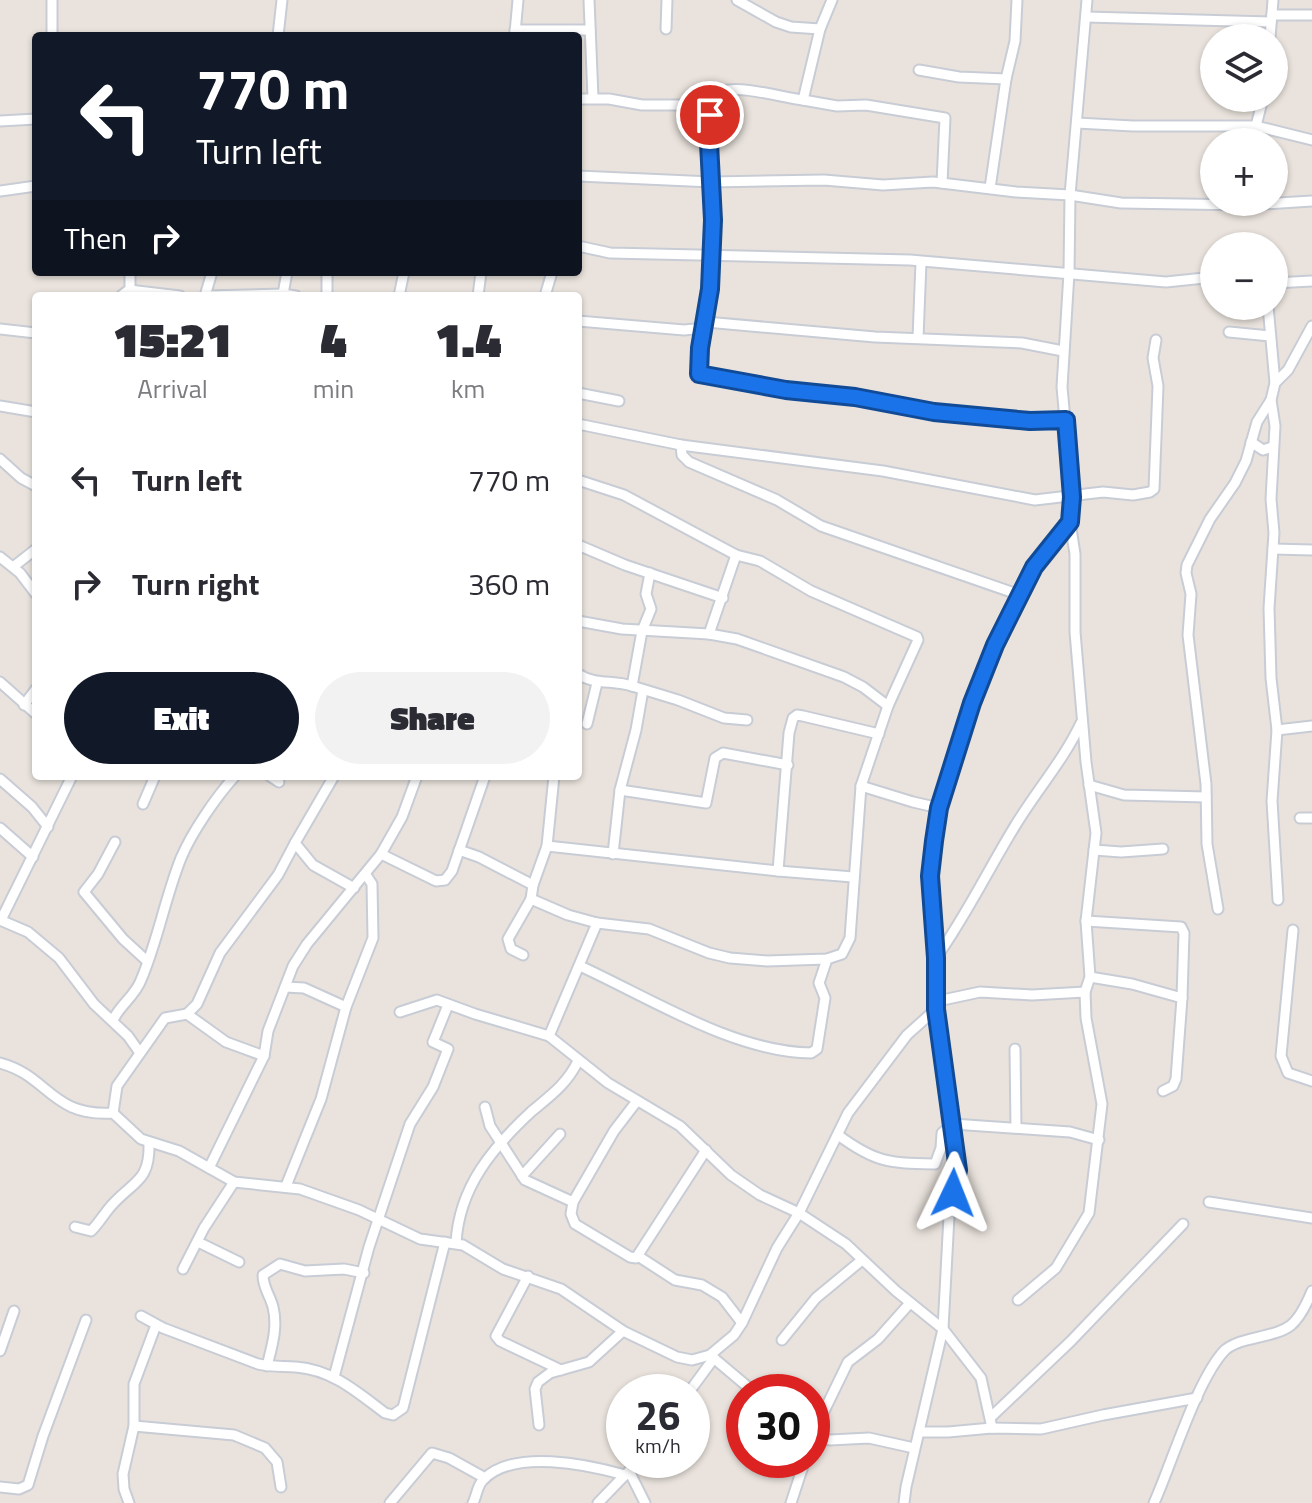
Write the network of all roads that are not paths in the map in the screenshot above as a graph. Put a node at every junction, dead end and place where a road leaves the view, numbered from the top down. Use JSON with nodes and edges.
{"nodes":[{"id":1,"x":52,"y":0,"type":"edge"},
{"id":2,"x":282,"y":0,"type":"edge"},
{"id":3,"x":518,"y":0,"type":"edge"},
{"id":4,"x":589,"y":0,"type":"edge"},
{"id":5,"x":667,"y":0,"type":"edge"},
{"id":6,"x":737,"y":0,"type":"edge"},
{"id":7,"x":832,"y":0,"type":"edge"},
{"id":8,"x":1017,"y":0,"type":"edge"},
{"id":9,"x":1087,"y":0,"type":"edge"},
{"id":10,"x":1273,"y":0,"type":"edge"},
{"id":11,"x":1312,"y":15,"type":"edge"},
{"id":12,"x":1086,"y":17,"type":"junction"},
{"id":13,"x":1271,"y":18,"type":"junction"},
{"id":14,"x":1271,"y":24,"type":"edge"},
{"id":15,"x":666,"y":29,"type":"dead end"},
{"id":16,"x":820,"y":29,"type":"junction"},
{"id":17,"x":590,"y":30,"type":"junction"},
{"id":18,"x":52,"y":32,"type":"edge"},
{"id":19,"x":278,"y":32,"type":"edge"},
{"id":20,"x":515,"y":32,"type":"edge"},
{"id":21,"x":540,"y":32,"type":"edge"},
{"id":22,"x":919,"y":70,"type":"dead end"},
{"id":23,"x":1006,"y":79,"type":"junction"},
{"id":24,"x":593,"y":98,"type":"junction"},
{"id":25,"x":582,"y":99,"type":"edge"},
{"id":26,"x":803,"y":100,"type":"junction"},
{"id":27,"x":712,"y":105,"type":"junction"},
{"id":28,"x":1260,"y":112,"type":"edge"},
{"id":29,"x":32,"y":119,"type":"edge"},
{"id":30,"x":0,"y":121,"type":"edge"},
{"id":31,"x":1077,"y":123,"type":"junction"},
{"id":32,"x":1256,"y":126,"type":"junction"},
{"id":33,"x":1312,"y":140,"type":"edge"},
{"id":34,"x":582,"y":176,"type":"edge"},
{"id":35,"x":712,"y":182,"type":"junction"},
{"id":36,"x":942,"y":183,"type":"junction"},
{"id":37,"x":32,"y":187,"type":"edge"},
{"id":38,"x":990,"y":188,"type":"junction"},
{"id":39,"x":0,"y":191,"type":"edge"},
{"id":40,"x":1070,"y":195,"type":"junction"},
{"id":41,"x":1312,"y":201,"type":"edge"},
{"id":42,"x":582,"y":247,"type":"edge"},
{"id":43,"x":710,"y":255,"type":"junction"},
{"id":44,"x":921,"y":262,"type":"junction"},
{"id":45,"x":1069,"y":273,"type":"junction"},
{"id":46,"x":1200,"y":278,"type":"edge"},
{"id":47,"x":1312,"y":281,"type":"edge"},
{"id":48,"x":1288,"y":282,"type":"edge"},
{"id":49,"x":1269,"y":320,"type":"edge"},
{"id":50,"x":582,"y":321,"type":"edge"},
{"id":51,"x":706,"y":325,"type":"junction"},
{"id":52,"x":1312,"y":326,"type":"edge"},
{"id":53,"x":0,"y":329,"type":"edge"},
{"id":54,"x":1229,"y":332,"type":"dead end"},
{"id":55,"x":32,"y":333,"type":"edge"},
{"id":56,"x":1270,"y":336,"type":"junction"},
{"id":57,"x":918,"y":338,"type":"junction"},
{"id":58,"x":1156,"y":340,"type":"dead end"},
{"id":59,"x":1063,"y":351,"type":"junction"},
{"id":60,"x":1275,"y":383,"type":"junction"},
{"id":61,"x":582,"y":394,"type":"edge"},
{"id":62,"x":1271,"y":400,"type":"junction"},
{"id":63,"x":619,"y":401,"type":"dead end"},
{"id":64,"x":0,"y":406,"type":"edge"},
{"id":65,"x":32,"y":411,"type":"edge"},
{"id":66,"x":1066,"y":420,"type":"junction"},
{"id":67,"x":582,"y":425,"type":"edge"},
{"id":68,"x":1251,"y":442,"type":"junction"},
{"id":69,"x":681,"y":445,"type":"junction"},
{"id":70,"x":1272,"y":447,"type":"junction"},
{"id":71,"x":0,"y":459,"type":"edge"},
{"id":72,"x":582,"y":481,"type":"edge"},
{"id":73,"x":32,"y":484,"type":"edge"},
{"id":74,"x":1072,"y":497,"type":"junction"},
{"id":75,"x":1070,"y":522,"type":"junction"},
{"id":76,"x":582,"y":547,"type":"edge"},
{"id":77,"x":1273,"y":549,"type":"junction"},
{"id":78,"x":1312,"y":550,"type":"edge"},
{"id":79,"x":32,"y":552,"type":"edge"},
{"id":80,"x":736,"y":555,"type":"junction"},
{"id":81,"x":0,"y":557,"type":"edge"},
{"id":82,"x":13,"y":567,"type":"junction"},
{"id":83,"x":650,"y":573,"type":"junction"},
{"id":84,"x":32,"y":589,"type":"edge"},
{"id":85,"x":1020,"y":595,"type":"junction"},
{"id":86,"x":723,"y":598,"type":"junction"},
{"id":87,"x":582,"y":622,"type":"edge"},
{"id":88,"x":642,"y":631,"type":"junction"},
{"id":89,"x":709,"y":634,"type":"junction"},
{"id":90,"x":582,"y":676,"type":"edge"},
{"id":91,"x":0,"y":682,"type":"edge"},
{"id":92,"x":597,"y":683,"type":"junction"},
{"id":93,"x":632,"y":686,"type":"junction"},
{"id":94,"x":643,"y":690,"type":"junction"},
{"id":95,"x":32,"y":694,"type":"edge"},
{"id":96,"x":24,"y":705,"type":"junction"},
{"id":97,"x":888,"y":706,"type":"junction"},
{"id":98,"x":32,"y":711,"type":"edge"},
{"id":99,"x":747,"y":720,"type":"dead end"},
{"id":100,"x":1082,"y":721,"type":"junction"},
{"id":101,"x":587,"y":724,"type":"dead end"},
{"id":102,"x":1312,"y":726,"type":"edge"},
{"id":103,"x":1277,"y":730,"type":"junction"},
{"id":104,"x":879,"y":734,"type":"junction"},
{"id":105,"x":788,"y":765,"type":"junction"},
{"id":106,"x":0,"y":779,"type":"edge"},
{"id":107,"x":70,"y":780,"type":"edge"},
{"id":108,"x":153,"y":780,"type":"edge"},
{"id":109,"x":232,"y":780,"type":"edge"},
{"id":110,"x":332,"y":780,"type":"edge"},
{"id":111,"x":416,"y":780,"type":"edge"},
{"id":112,"x":484,"y":780,"type":"edge"},
{"id":113,"x":554,"y":780,"type":"edge"},
{"id":114,"x":1089,"y":785,"type":"junction"},
{"id":115,"x":861,"y":786,"type":"junction"},
{"id":116,"x":620,"y":790,"type":"junction"},
{"id":117,"x":1206,"y":797,"type":"junction"},
{"id":118,"x":143,"y":804,"type":"dead end"},
{"id":119,"x":939,"y":808,"type":"junction"},
{"id":120,"x":1300,"y":818,"type":"dead end"},
{"id":121,"x":1312,"y":818,"type":"edge"},
{"id":122,"x":48,"y":827,"type":"junction"},
{"id":123,"x":0,"y":828,"type":"edge"},
{"id":124,"x":115,"y":842,"type":"dead end"},
{"id":125,"x":295,"y":843,"type":"junction"},
{"id":126,"x":547,"y":846,"type":"junction"},
{"id":127,"x":1163,"y":849,"type":"dead end"},
{"id":128,"x":459,"y":850,"type":"junction"},
{"id":129,"x":1094,"y":850,"type":"junction"},
{"id":130,"x":381,"y":854,"type":"junction"},
{"id":131,"x":613,"y":854,"type":"junction"},
{"id":132,"x":33,"y":857,"type":"junction"},
{"id":133,"x":778,"y":871,"type":"junction"},
{"id":134,"x":366,"y":875,"type":"junction"},
{"id":135,"x":853,"y":877,"type":"junction"},
{"id":136,"x":533,"y":885,"type":"junction"},
{"id":137,"x":354,"y":888,"type":"junction"},
{"id":138,"x":531,"y":899,"type":"junction"},
{"id":139,"x":1278,"y":900,"type":"dead end"},
{"id":140,"x":1218,"y":909,"type":"dead end"},
{"id":141,"x":0,"y":920,"type":"edge"},
{"id":142,"x":1086,"y":921,"type":"junction"},
{"id":143,"x":597,"y":923,"type":"junction"},
{"id":144,"x":1293,"y":930,"type":"dead end"},
{"id":145,"x":523,"y":955,"type":"dead end"},
{"id":146,"x":936,"y":958,"type":"junction"},
{"id":147,"x":827,"y":959,"type":"junction"},
{"id":148,"x":147,"y":961,"type":"junction"},
{"id":149,"x":580,"y":966,"type":"junction"},
{"id":150,"x":1090,"y":977,"type":"junction"},
{"id":151,"x":285,"y":987,"type":"junction"},
{"id":152,"x":1085,"y":992,"type":"junction"},
{"id":153,"x":1182,"y":998,"type":"junction"},
{"id":154,"x":448,"y":1005,"type":"junction"},
{"id":155,"x":937,"y":1005,"type":"junction"},
{"id":156,"x":346,"y":1007,"type":"junction"},
{"id":157,"x":400,"y":1012,"type":"dead end"},
{"id":158,"x":187,"y":1014,"type":"junction"},
{"id":159,"x":113,"y":1020,"type":"junction"},
{"id":160,"x":549,"y":1036,"type":"junction"},
{"id":161,"x":1015,"y":1049,"type":"dead end"},
{"id":162,"x":140,"y":1053,"type":"junction"},
{"id":163,"x":264,"y":1056,"type":"junction"},
{"id":164,"x":578,"y":1061,"type":"junction"},
{"id":165,"x":0,"y":1063,"type":"edge"},
{"id":166,"x":1312,"y":1081,"type":"edge"},
{"id":167,"x":1163,"y":1091,"type":"dead end"},
{"id":168,"x":637,"y":1101,"type":"junction"},
{"id":169,"x":485,"y":1107,"type":"dead end"},
{"id":170,"x":113,"y":1113,"type":"junction"},
{"id":171,"x":953,"y":1124,"type":"junction"},
{"id":172,"x":1016,"y":1128,"type":"junction"},
{"id":173,"x":560,"y":1134,"type":"dead end"},
{"id":174,"x":838,"y":1135,"type":"junction"},
{"id":175,"x":1099,"y":1140,"type":"junction"},
{"id":176,"x":502,"y":1141,"type":"junction"},
{"id":177,"x":149,"y":1144,"type":"junction"},
{"id":178,"x":706,"y":1150,"type":"junction"},
{"id":179,"x":209,"y":1168,"type":"junction"},
{"id":180,"x":522,"y":1176,"type":"junction"},
{"id":181,"x":234,"y":1182,"type":"junction"},
{"id":182,"x":286,"y":1186,"type":"junction"},
{"id":183,"x":573,"y":1202,"type":"junction"},
{"id":184,"x":1209,"y":1202,"type":"dead end"},
{"id":185,"x":799,"y":1213,"type":"junction"},
{"id":186,"x":1312,"y":1218,"type":"edge"},
{"id":187,"x":380,"y":1220,"type":"junction"},
{"id":188,"x":1183,"y":1224,"type":"dead end"},
{"id":189,"x":75,"y":1227,"type":"dead end"},
{"id":190,"x":198,"y":1242,"type":"junction"},
{"id":191,"x":450,"y":1242,"type":"junction"},
{"id":192,"x":638,"y":1256,"type":"junction"},
{"id":193,"x":862,"y":1260,"type":"junction"},
{"id":194,"x":239,"y":1262,"type":"dead end"},
{"id":195,"x":183,"y":1269,"type":"dead end"},
{"id":196,"x":364,"y":1273,"type":"junction"},
{"id":197,"x":528,"y":1276,"type":"junction"},
{"id":198,"x":1312,"y":1291,"type":"edge"},
{"id":199,"x":1018,"y":1300,"type":"dead end"},
{"id":200,"x":910,"y":1303,"type":"junction"},
{"id":201,"x":14,"y":1311,"type":"dead end"},
{"id":202,"x":141,"y":1316,"type":"dead end"},
{"id":203,"x":86,"y":1320,"type":"dead end"},
{"id":204,"x":742,"y":1323,"type":"junction"},
{"id":205,"x":156,"y":1325,"type":"junction"},
{"id":206,"x":943,"y":1329,"type":"junction"},
{"id":207,"x":623,"y":1331,"type":"junction"},
{"id":208,"x":782,"y":1340,"type":"dead end"},
{"id":209,"x":0,"y":1351,"type":"edge"},
{"id":210,"x":712,"y":1357,"type":"junction"},
{"id":211,"x":267,"y":1366,"type":"junction"},
{"id":212,"x":561,"y":1370,"type":"junction"},
{"id":213,"x":701,"y":1374,"type":"edge"},
{"id":214,"x":732,"y":1374,"type":"edge"},
{"id":215,"x":334,"y":1377,"type":"junction"},
{"id":216,"x":1197,"y":1398,"type":"junction"},
{"id":217,"x":830,"y":1399,"type":"edge"},
{"id":218,"x":991,"y":1417,"type":"junction"},
{"id":219,"x":539,"y":1425,"type":"dead end"},
{"id":220,"x":134,"y":1426,"type":"junction"},
{"id":221,"x":992,"y":1428,"type":"junction"},
{"id":222,"x":919,"y":1432,"type":"junction"},
{"id":223,"x":830,"y":1440,"type":"edge"},
{"id":224,"x":914,"y":1448,"type":"junction"},
{"id":225,"x":606,"y":1469,"type":"edge"},
{"id":226,"x":485,"y":1478,"type":"junction"},
{"id":227,"x":622,"y":1478,"type":"edge"},
{"id":228,"x":630,"y":1478,"type":"edge"},
{"id":229,"x":799,"y":1478,"type":"edge"},
{"id":230,"x":0,"y":1487,"type":"edge"},
{"id":231,"x":281,"y":1487,"type":"dead end"},
{"id":232,"x":129,"y":1503,"type":"edge"},
{"id":233,"x":390,"y":1503,"type":"edge"},
{"id":234,"x":473,"y":1503,"type":"edge"},
{"id":235,"x":598,"y":1503,"type":"edge"},
{"id":236,"x":645,"y":1503,"type":"edge"},
{"id":237,"x":791,"y":1503,"type":"edge"},
{"id":238,"x":904,"y":1503,"type":"edge"},
{"id":239,"x":1154,"y":1503,"type":"edge"}],
"edges":[{"from":1,"to":18,"type":"street"},
{"from":2,"to":19,"type":"street"},
{"from":3,"to":20,"type":"street"},
{"from":4,"to":17,"type":"street"},
{"from":5,"to":15,"type":"street"},
{"from":6,"to":16,"type":"street"},
{"from":7,"to":16,"type":"street"},
{"from":8,"to":23,"type":"street"},
{"from":9,"to":12,"type":"street"},
{"from":10,"to":13,"type":"street"},
{"from":11,"to":13,"type":"street"},
{"from":12,"to":13,"type":"street"},
{"from":12,"to":31,"type":"street"},
{"from":13,"to":14,"type":"street"},
{"from":16,"to":26,"type":"street"},
{"from":17,"to":21,"type":"street"},
{"from":17,"to":24,"type":"street"},
{"from":22,"to":23,"type":"street"},
{"from":23,"to":38,"type":"street"},
{"from":24,"to":25,"type":"street"},
{"from":24,"to":27,"type":"street"},
{"from":26,"to":27,"type":"street"},
{"from":26,"to":36,"type":"street"},
{"from":27,"to":35,"type":"street"},
{"from":28,"to":32,"type":"street"},
{"from":29,"to":30,"type":"street"},
{"from":31,"to":32,"type":"street"},
{"from":31,"to":40,"type":"street"},
{"from":32,"to":33,"type":"street"},
{"from":34,"to":35,"type":"street"},
{"from":35,"to":36,"type":"street"},
{"from":35,"to":43,"type":"street"},
{"from":36,"to":38,"type":"street"},
{"from":37,"to":39,"type":"street"},
{"from":38,"to":40,"type":"street"},
{"from":40,"to":41,"type":"street"},
{"from":40,"to":45,"type":"street"},
{"from":42,"to":43,"type":"street"},
{"from":43,"to":44,"type":"street"},
{"from":43,"to":51,"type":"street"},
{"from":44,"to":45,"type":"street"},
{"from":44,"to":57,"type":"street"},
{"from":45,"to":46,"type":"street"},
{"from":45,"to":59,"type":"street"},
{"from":47,"to":48,"type":"street"},
{"from":49,"to":56,"type":"street"},
{"from":50,"to":51,"type":"street"},
{"from":51,"to":57,"type":"street"},
{"from":51,"to":66,"type":"street"},
{"from":52,"to":60,"type":"street"},
{"from":53,"to":55,"type":"street"},
{"from":54,"to":56,"type":"street"},
{"from":56,"to":60,"type":"street"},
{"from":57,"to":59,"type":"street"},
{"from":58,"to":74,"type":"street"},
{"from":59,"to":66,"type":"street"},
{"from":60,"to":62,"type":"street"},
{"from":61,"to":63,"type":"street"},
{"from":62,"to":68,"type":"street"},
{"from":62,"to":70,"type":"street"},
{"from":64,"to":65,"type":"street"},
{"from":66,"to":74,"type":"street"},
{"from":67,"to":69,"type":"street"},
{"from":68,"to":70,"type":"street"},
{"from":68,"to":117,"type":"street"},
{"from":69,"to":74,"type":"street"},
{"from":69,"to":85,"type":"street"},
{"from":70,"to":77,"type":"street"},
{"from":71,"to":73,"type":"street"},
{"from":72,"to":80,"type":"street"},
{"from":74,"to":75,"type":"street"},
{"from":75,"to":85,"type":"street"},
{"from":75,"to":100,"type":"street"},
{"from":76,"to":83,"type":"street"},
{"from":77,"to":78,"type":"street"},
{"from":77,"to":103,"type":"street"},
{"from":79,"to":82,"type":"street"},
{"from":80,"to":86,"type":"street"},
{"from":80,"to":97,"type":"street"},
{"from":81,"to":82,"type":"street"},
{"from":82,"to":84,"type":"street"},
{"from":83,"to":86,"type":"street"},
{"from":83,"to":88,"type":"street"},
{"from":85,"to":119,"type":"street"},
{"from":86,"to":89,"type":"street"},
{"from":87,"to":88,"type":"street"},
{"from":88,"to":89,"type":"street"},
{"from":88,"to":93,"type":"street"},
{"from":89,"to":97,"type":"street"},
{"from":90,"to":92,"type":"street"},
{"from":91,"to":96,"type":"street"},
{"from":92,"to":93,"type":"street"},
{"from":92,"to":101,"type":"street"},
{"from":93,"to":94,"type":"street"},
{"from":94,"to":99,"type":"street"},
{"from":94,"to":116,"type":"street"},
{"from":95,"to":96,"type":"street"},
{"from":96,"to":98,"type":"street"},
{"from":97,"to":104,"type":"street"},
{"from":100,"to":114,"type":"street"},
{"from":100,"to":146,"type":"street"},
{"from":102,"to":103,"type":"street"},
{"from":103,"to":139,"type":"street"},
{"from":104,"to":105,"type":"street"},
{"from":104,"to":115,"type":"street"},
{"from":105,"to":116,"type":"street"},
{"from":105,"to":133,"type":"street"},
{"from":106,"to":122,"type":"street"},
{"from":107,"to":122,"type":"street"},
{"from":108,"to":118,"type":"street"},
{"from":109,"to":148,"type":"street"},
{"from":110,"to":125,"type":"street"},
{"from":111,"to":130,"type":"street"},
{"from":112,"to":128,"type":"street"},
{"from":113,"to":126,"type":"street"},
{"from":114,"to":117,"type":"street"},
{"from":114,"to":129,"type":"street"},
{"from":115,"to":119,"type":"street"},
{"from":115,"to":135,"type":"street"},
{"from":116,"to":131,"type":"street"},
{"from":117,"to":140,"type":"street"},
{"from":119,"to":146,"type":"street"},
{"from":120,"to":121,"type":"street"},
{"from":122,"to":132,"type":"street"},
{"from":123,"to":132,"type":"street"},
{"from":124,"to":148,"type":"street"},
{"from":125,"to":137,"type":"street"},
{"from":125,"to":158,"type":"street"},
{"from":126,"to":131,"type":"street"},
{"from":126,"to":136,"type":"street"},
{"from":127,"to":129,"type":"street"},
{"from":128,"to":130,"type":"street"},
{"from":128,"to":136,"type":"street"},
{"from":129,"to":142,"type":"street"},
{"from":130,"to":134,"type":"street"},
{"from":131,"to":133,"type":"street"},
{"from":132,"to":141,"type":"street"},
{"from":133,"to":135,"type":"street"},
{"from":134,"to":137,"type":"street"},
{"from":134,"to":156,"type":"street"},
{"from":135,"to":147,"type":"street"},
{"from":136,"to":138,"type":"street"},
{"from":137,"to":151,"type":"street"},
{"from":138,"to":143,"type":"street"},
{"from":138,"to":145,"type":"street"},
{"from":141,"to":159,"type":"street"},
{"from":142,"to":150,"type":"street"},
{"from":142,"to":153,"type":"street"},
{"from":143,"to":147,"type":"street"},
{"from":143,"to":149,"type":"street"},
{"from":144,"to":166,"type":"street"},
{"from":146,"to":155,"type":"street"},
{"from":147,"to":149,"type":"street"},
{"from":148,"to":159,"type":"street"},
{"from":149,"to":160,"type":"street"},
{"from":150,"to":152,"type":"street"},
{"from":150,"to":153,"type":"street"},
{"from":151,"to":156,"type":"street"},
{"from":151,"to":163,"type":"street"},
{"from":152,"to":155,"type":"street"},
{"from":152,"to":175,"type":"street"},
{"from":153,"to":167,"type":"street"},
{"from":154,"to":157,"type":"street"},
{"from":154,"to":160,"type":"street"},
{"from":154,"to":187,"type":"street"},
{"from":155,"to":171,"type":"street"},
{"from":155,"to":174,"type":"street"},
{"from":156,"to":182,"type":"street"},
{"from":158,"to":162,"type":"street"},
{"from":158,"to":163,"type":"street"},
{"from":159,"to":162,"type":"street"},
{"from":160,"to":164,"type":"street"},
{"from":161,"to":172,"type":"street"},
{"from":162,"to":170,"type":"street"},
{"from":163,"to":179,"type":"street"},
{"from":164,"to":168,"type":"street"},
{"from":164,"to":176,"type":"street"},
{"from":165,"to":170,"type":"street"},
{"from":168,"to":178,"type":"street"},
{"from":168,"to":183,"type":"street"},
{"from":169,"to":176,"type":"street"},
{"from":170,"to":177,"type":"street"},
{"from":171,"to":172,"type":"street"},
{"from":171,"to":174,"type":"street"},
{"from":171,"to":206,"type":"street"},
{"from":172,"to":175,"type":"street"},
{"from":173,"to":180,"type":"street"},
{"from":174,"to":185,"type":"street"},
{"from":175,"to":199,"type":"street"},
{"from":176,"to":180,"type":"street"},
{"from":176,"to":191,"type":"street"},
{"from":177,"to":179,"type":"street"},
{"from":177,"to":189,"type":"street"},
{"from":178,"to":185,"type":"street"},
{"from":178,"to":192,"type":"street"},
{"from":179,"to":181,"type":"street"},
{"from":180,"to":183,"type":"street"},
{"from":181,"to":182,"type":"street"},
{"from":181,"to":190,"type":"street"},
{"from":182,"to":187,"type":"street"},
{"from":183,"to":192,"type":"street"},
{"from":184,"to":186,"type":"street"},
{"from":185,"to":193,"type":"street"},
{"from":185,"to":204,"type":"street"},
{"from":187,"to":191,"type":"street"},
{"from":187,"to":196,"type":"street"},
{"from":188,"to":218,"type":"street"},
{"from":190,"to":194,"type":"street"},
{"from":190,"to":195,"type":"street"},
{"from":191,"to":197,"type":"street"},
{"from":191,"to":215,"type":"street"},
{"from":192,"to":204,"type":"street"},
{"from":193,"to":200,"type":"street"},
{"from":193,"to":208,"type":"street"},
{"from":196,"to":211,"type":"street"},
{"from":196,"to":215,"type":"street"},
{"from":197,"to":207,"type":"street"},
{"from":197,"to":212,"type":"street"},
{"from":198,"to":216,"type":"street"},
{"from":200,"to":206,"type":"street"},
{"from":200,"to":217,"type":"street"},
{"from":201,"to":209,"type":"street"},
{"from":202,"to":205,"type":"street"},
{"from":203,"to":230,"type":"street"},
{"from":204,"to":210,"type":"street"},
{"from":205,"to":211,"type":"street"},
{"from":205,"to":220,"type":"street"},
{"from":206,"to":218,"type":"street"},
{"from":206,"to":222,"type":"street"},
{"from":207,"to":210,"type":"street"},
{"from":207,"to":212,"type":"street"},
{"from":210,"to":213,"type":"street"},
{"from":210,"to":214,"type":"street"},
{"from":211,"to":215,"type":"street"},
{"from":212,"to":219,"type":"street"},
{"from":216,"to":221,"type":"street"},
{"from":216,"to":239,"type":"street"},
{"from":218,"to":221,"type":"street"},
{"from":220,"to":231,"type":"street"},
{"from":220,"to":232,"type":"street"},
{"from":221,"to":222,"type":"street"},
{"from":222,"to":224,"type":"street"},
{"from":223,"to":224,"type":"street"},
{"from":224,"to":238,"type":"street"},
{"from":225,"to":226,"type":"street"},
{"from":226,"to":233,"type":"street"},
{"from":226,"to":234,"type":"street"},
{"from":227,"to":235,"type":"street"},
{"from":228,"to":236,"type":"street"},
{"from":229,"to":237,"type":"street"}]}
